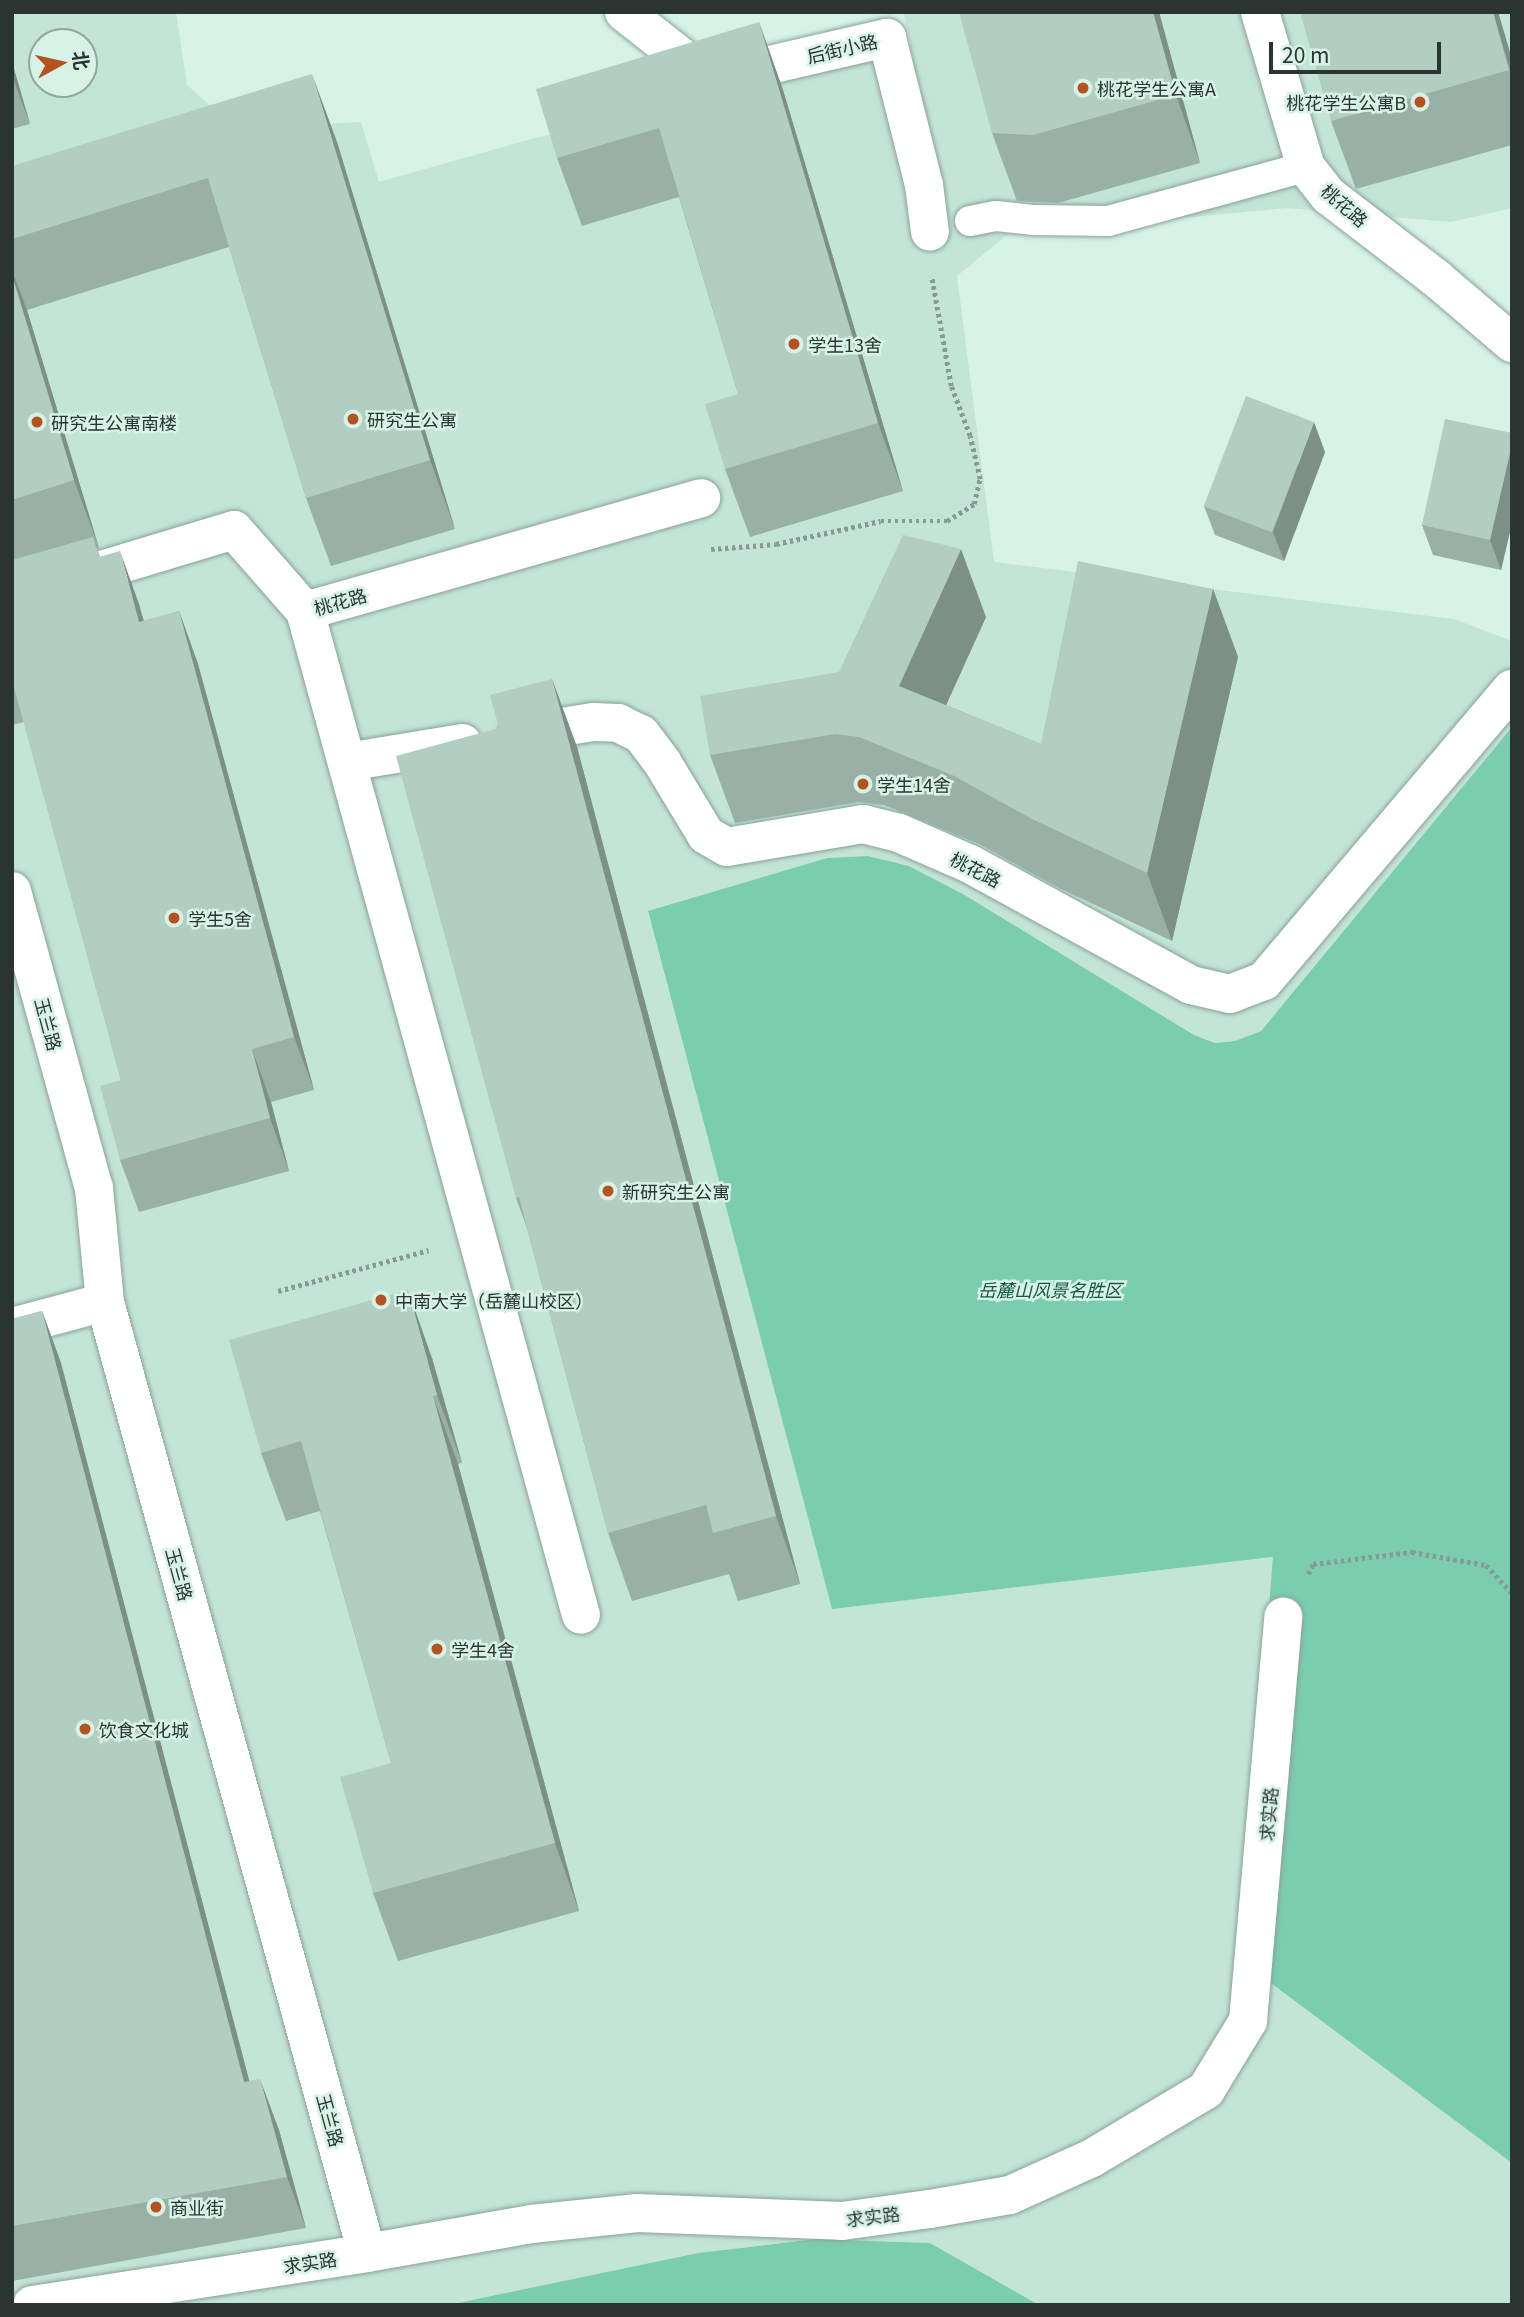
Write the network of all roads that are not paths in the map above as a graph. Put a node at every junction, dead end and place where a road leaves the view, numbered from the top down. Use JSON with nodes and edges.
{"nodes":[{"id":1,"x":624,"y":12,"type":"edge"},
{"id":2,"x":1261,"y":12,"type":"edge"},
{"id":3,"x":1306,"y":167,"type":"junction"},
{"id":4,"x":970,"y":221,"type":"dead end"},
{"id":5,"x":930,"y":232,"type":"road end"},
{"id":6,"x":1512,"y":343,"type":"edge"},
{"id":7,"x":701,"y":498,"type":"dead end"},
{"id":8,"x":12,"y":597,"type":"edge"},
{"id":9,"x":305,"y":611,"type":"junction"},
{"id":10,"x":1512,"y":689,"type":"edge"},
{"id":11,"x":347,"y":762,"type":"junction"},
{"id":12,"x":12,"y":891,"type":"edge"},
{"id":13,"x":104,"y":1302,"type":"junction"},
{"id":14,"x":12,"y":1327,"type":"edge"},
{"id":15,"x":581,"y":1615,"type":"dead end"},
{"id":16,"x":1283,"y":1617,"type":"road end"},
{"id":17,"x":367,"y":2253,"type":"junction"},
{"id":18,"x":32,"y":2305,"type":"edge"}],
"edges":[{"from":1,"to":5,"type":"street","name":"后街小路"},
{"from":2,"to":3,"type":"street","name":"桃花路"},
{"from":3,"to":4,"type":"lane"},
{"from":3,"to":6,"type":"street","name":"桃花路"},
{"from":7,"to":9,"type":"street","name":"桃花路"},
{"from":8,"to":9,"type":"street","name":"桃花路"},
{"from":9,"to":11,"type":"street"},
{"from":10,"to":11,"type":"street","name":"桃花路"},
{"from":11,"to":15,"type":"street"},
{"from":12,"to":13,"type":"street","name":"玉兰路"},
{"from":13,"to":14,"type":"street"},
{"from":13,"to":17,"type":"street","name":"玉兰路"},
{"from":16,"to":17,"type":"street","name":"求实路"},
{"from":17,"to":18,"type":"street","name":"求实路"}]}
